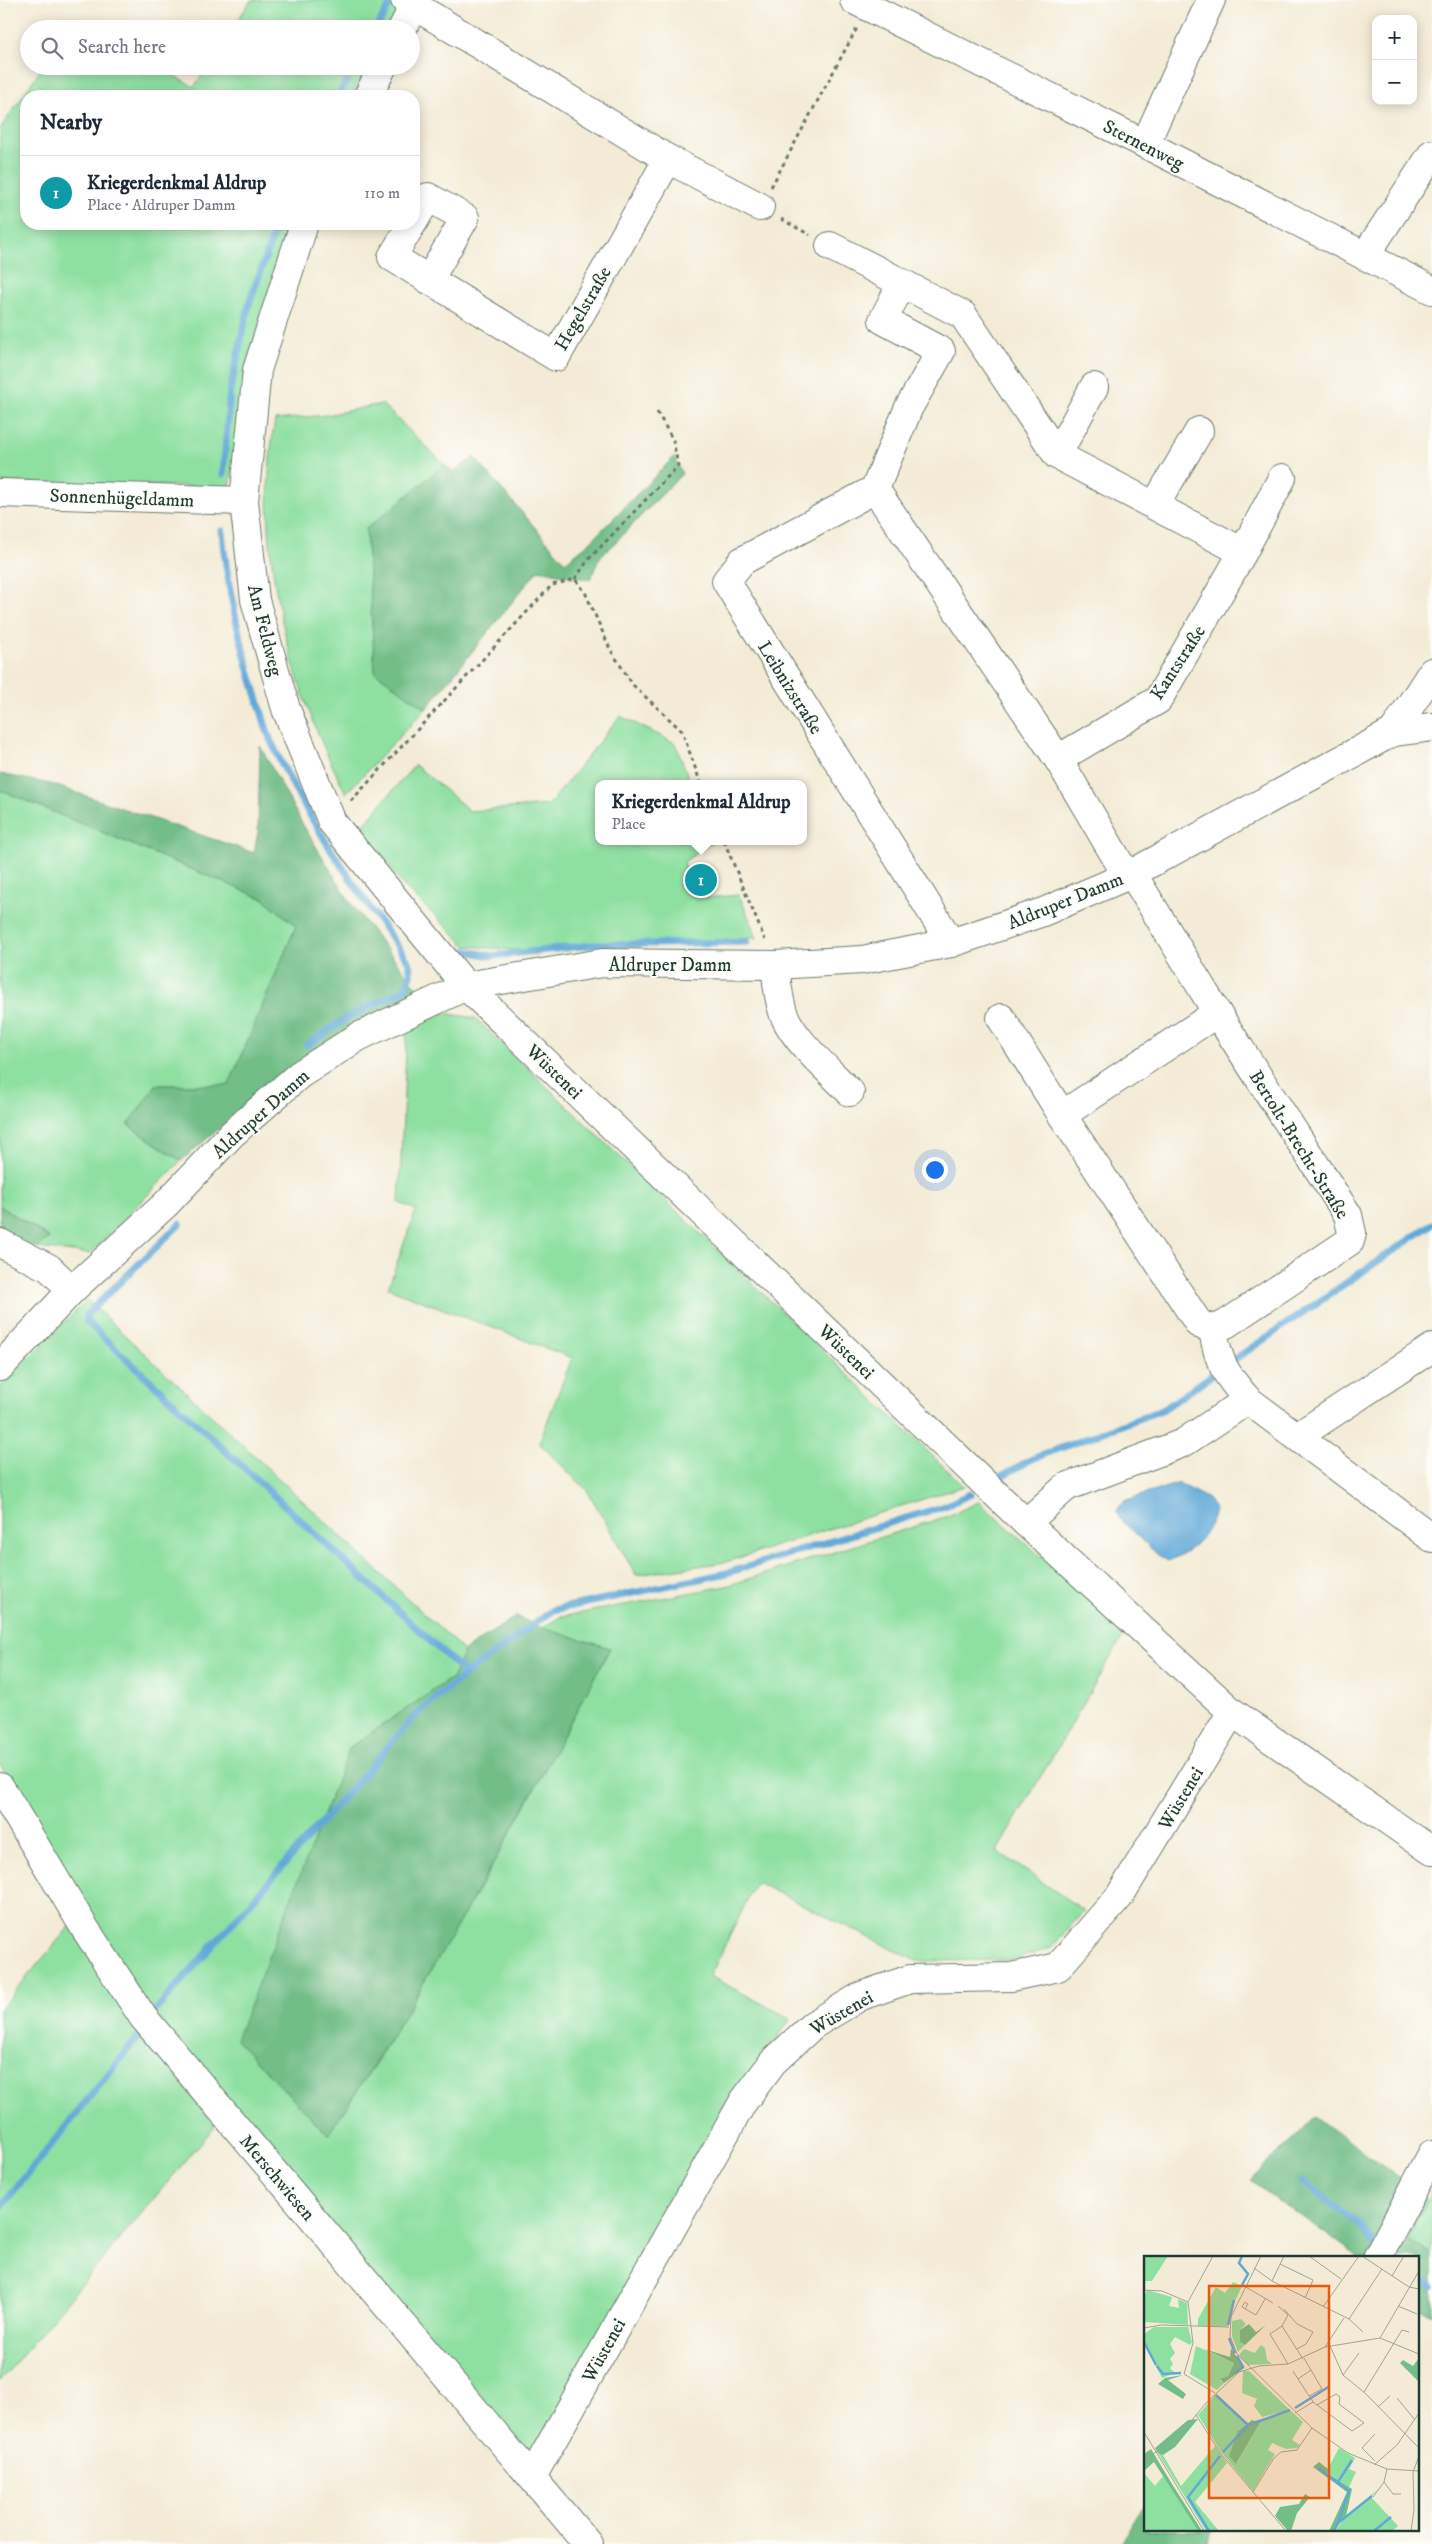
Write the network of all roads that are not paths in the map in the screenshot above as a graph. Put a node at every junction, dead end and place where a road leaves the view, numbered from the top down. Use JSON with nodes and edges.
{"nodes":[{"id":1,"x":1211,"y":0,"type":"edge"},
{"id":2,"x":412,"y":1,"type":"edge"},
{"id":3,"x":861,"y":4,"type":"edge"},
{"id":4,"x":405,"y":20,"type":"edge"},
{"id":5,"x":378,"y":75,"type":"edge"},
{"id":6,"x":371,"y":90,"type":"edge"},
{"id":7,"x":1145,"y":144,"type":"junction"},
{"id":8,"x":1432,"y":154,"type":"edge"},
{"id":9,"x":668,"y":159,"type":"junction"},
{"id":10,"x":760,"y":207,"type":"road end"},
{"id":11,"x":420,"y":210,"type":"edge"},
{"id":12,"x":302,"y":230,"type":"edge"},
{"id":13,"x":408,"y":230,"type":"edge"},
{"id":14,"x":830,"y":246,"type":"road end"},
{"id":15,"x":1365,"y":256,"type":"junction"},
{"id":16,"x":429,"y":280,"type":"junction"},
{"id":17,"x":902,"y":283,"type":"junction"},
{"id":18,"x":1432,"y":290,"type":"edge"},
{"id":19,"x":963,"y":315,"type":"junction"},
{"id":20,"x":941,"y":351,"type":"junction"},
{"id":21,"x":1094,"y":387,"type":"dead end"},
{"id":22,"x":1199,"y":431,"type":"dead end"},
{"id":23,"x":1057,"y":455,"type":"junction"},
{"id":24,"x":1282,"y":478,"type":"dead end"},
{"id":25,"x":875,"y":489,"type":"junction"},
{"id":26,"x":0,"y":493,"type":"edge"},
{"id":27,"x":244,"y":501,"type":"junction"},
{"id":28,"x":1155,"y":505,"type":"junction"},
{"id":29,"x":1243,"y":552,"type":"junction"},
{"id":30,"x":1432,"y":672,"type":"edge"},
{"id":31,"x":1432,"y":727,"type":"edge"},
{"id":32,"x":1393,"y":732,"type":"junction"},
{"id":33,"x":1058,"y":759,"type":"junction"},
{"id":34,"x":1130,"y":875,"type":"junction"},
{"id":35,"x":951,"y":943,"type":"junction"},
{"id":36,"x":775,"y":965,"type":"junction"},
{"id":37,"x":466,"y":986,"type":"junction"},
{"id":38,"x":1217,"y":1013,"type":"junction"},
{"id":39,"x":1001,"y":1018,"type":"dead end"},
{"id":40,"x":850,"y":1092,"type":"dead end"},
{"id":41,"x":1062,"y":1116,"type":"junction"},
{"id":42,"x":0,"y":1243,"type":"edge"},
{"id":43,"x":72,"y":1290,"type":"junction"},
{"id":44,"x":1213,"y":1329,"type":"junction"},
{"id":45,"x":1432,"y":1348,"type":"edge"},
{"id":46,"x":0,"y":1367,"type":"edge"},
{"id":47,"x":1248,"y":1400,"type":"junction"},
{"id":48,"x":1298,"y":1436,"type":"junction"},
{"id":49,"x":1026,"y":1523,"type":"junction"},
{"id":50,"x":1432,"y":1538,"type":"edge"},
{"id":51,"x":1232,"y":1712,"type":"junction"},
{"id":52,"x":0,"y":1787,"type":"edge"},
{"id":53,"x":1432,"y":1851,"type":"edge"},
{"id":54,"x":1432,"y":2154,"type":"edge"},
{"id":55,"x":1380,"y":2253,"type":"edge"},
{"id":56,"x":532,"y":2477,"type":"junction"},
{"id":57,"x":588,"y":2544,"type":"edge"}],
"edges":[{"from":1,"to":7,"type":"street"},
{"from":2,"to":4,"type":"street"},
{"from":2,"to":9,"type":"street"},
{"from":3,"to":7,"type":"street","name":"Sternenweg"},
{"from":5,"to":6,"type":"street"},
{"from":7,"to":15,"type":"street","name":"Sternenweg"},
{"from":8,"to":15,"type":"street"},
{"from":9,"to":10,"type":"street"},
{"from":9,"to":16,"type":"street","name":"Hegelstraße"},
{"from":11,"to":16,"type":"street"},
{"from":12,"to":27,"type":"street","name":"Am Feldweg"},
{"from":13,"to":16,"type":"street","name":"Hegelstraße"},
{"from":14,"to":17,"type":"street"},
{"from":15,"to":18,"type":"street","name":"Sternenweg"},
{"from":17,"to":19,"type":"street"},
{"from":17,"to":20,"type":"street"},
{"from":19,"to":20,"type":"street"},
{"from":19,"to":23,"type":"street"},
{"from":20,"to":25,"type":"street"},
{"from":21,"to":23,"type":"street"},
{"from":22,"to":28,"type":"street"},
{"from":23,"to":28,"type":"street"},
{"from":24,"to":29,"type":"street","name":"Kantstraße"},
{"from":25,"to":33,"type":"street"},
{"from":25,"to":35,"type":"street","name":"Leibnizstraße"},
{"from":26,"to":27,"type":"street","name":"Sonnenhügeldamm"},
{"from":27,"to":37,"type":"street","name":"Am Feldweg"},
{"from":28,"to":29,"type":"street"},
{"from":29,"to":33,"type":"street","name":"Kantstraße"},
{"from":30,"to":32,"type":"street"},
{"from":31,"to":32,"type":"street","name":"Aldruper Damm"},
{"from":32,"to":34,"type":"street","name":"Aldruper Damm"},
{"from":33,"to":34,"type":"street"},
{"from":34,"to":35,"type":"street","name":"Aldruper Damm"},
{"from":34,"to":38,"type":"street","name":"Bertolt-Brecht-Straße"},
{"from":35,"to":36,"type":"street","name":"Aldruper Damm"},
{"from":36,"to":37,"type":"street","name":"Aldruper Damm"},
{"from":36,"to":40,"type":"street"},
{"from":37,"to":43,"type":"street","name":"Aldruper Damm"},
{"from":37,"to":49,"type":"street","name":"Wüstenei"},
{"from":38,"to":41,"type":"street"},
{"from":38,"to":44,"type":"street","name":"Bertolt-Brecht-Straße"},
{"from":39,"to":41,"type":"street"},
{"from":41,"to":44,"type":"street"},
{"from":42,"to":43,"type":"street"},
{"from":43,"to":46,"type":"street","name":"Aldruper Damm"},
{"from":44,"to":47,"type":"street"},
{"from":45,"to":48,"type":"street"},
{"from":47,"to":48,"type":"street"},
{"from":47,"to":49,"type":"street"},
{"from":48,"to":50,"type":"street"},
{"from":49,"to":51,"type":"street","name":"Wüstenei"},
{"from":51,"to":53,"type":"street","name":"Wüstenei"},
{"from":51,"to":56,"type":"street","name":"Wüstenei"},
{"from":52,"to":56,"type":"street","name":"Merschwiesen"},
{"from":54,"to":55,"type":"street"},
{"from":56,"to":57,"type":"street","name":"Merschwiesen"}]}
